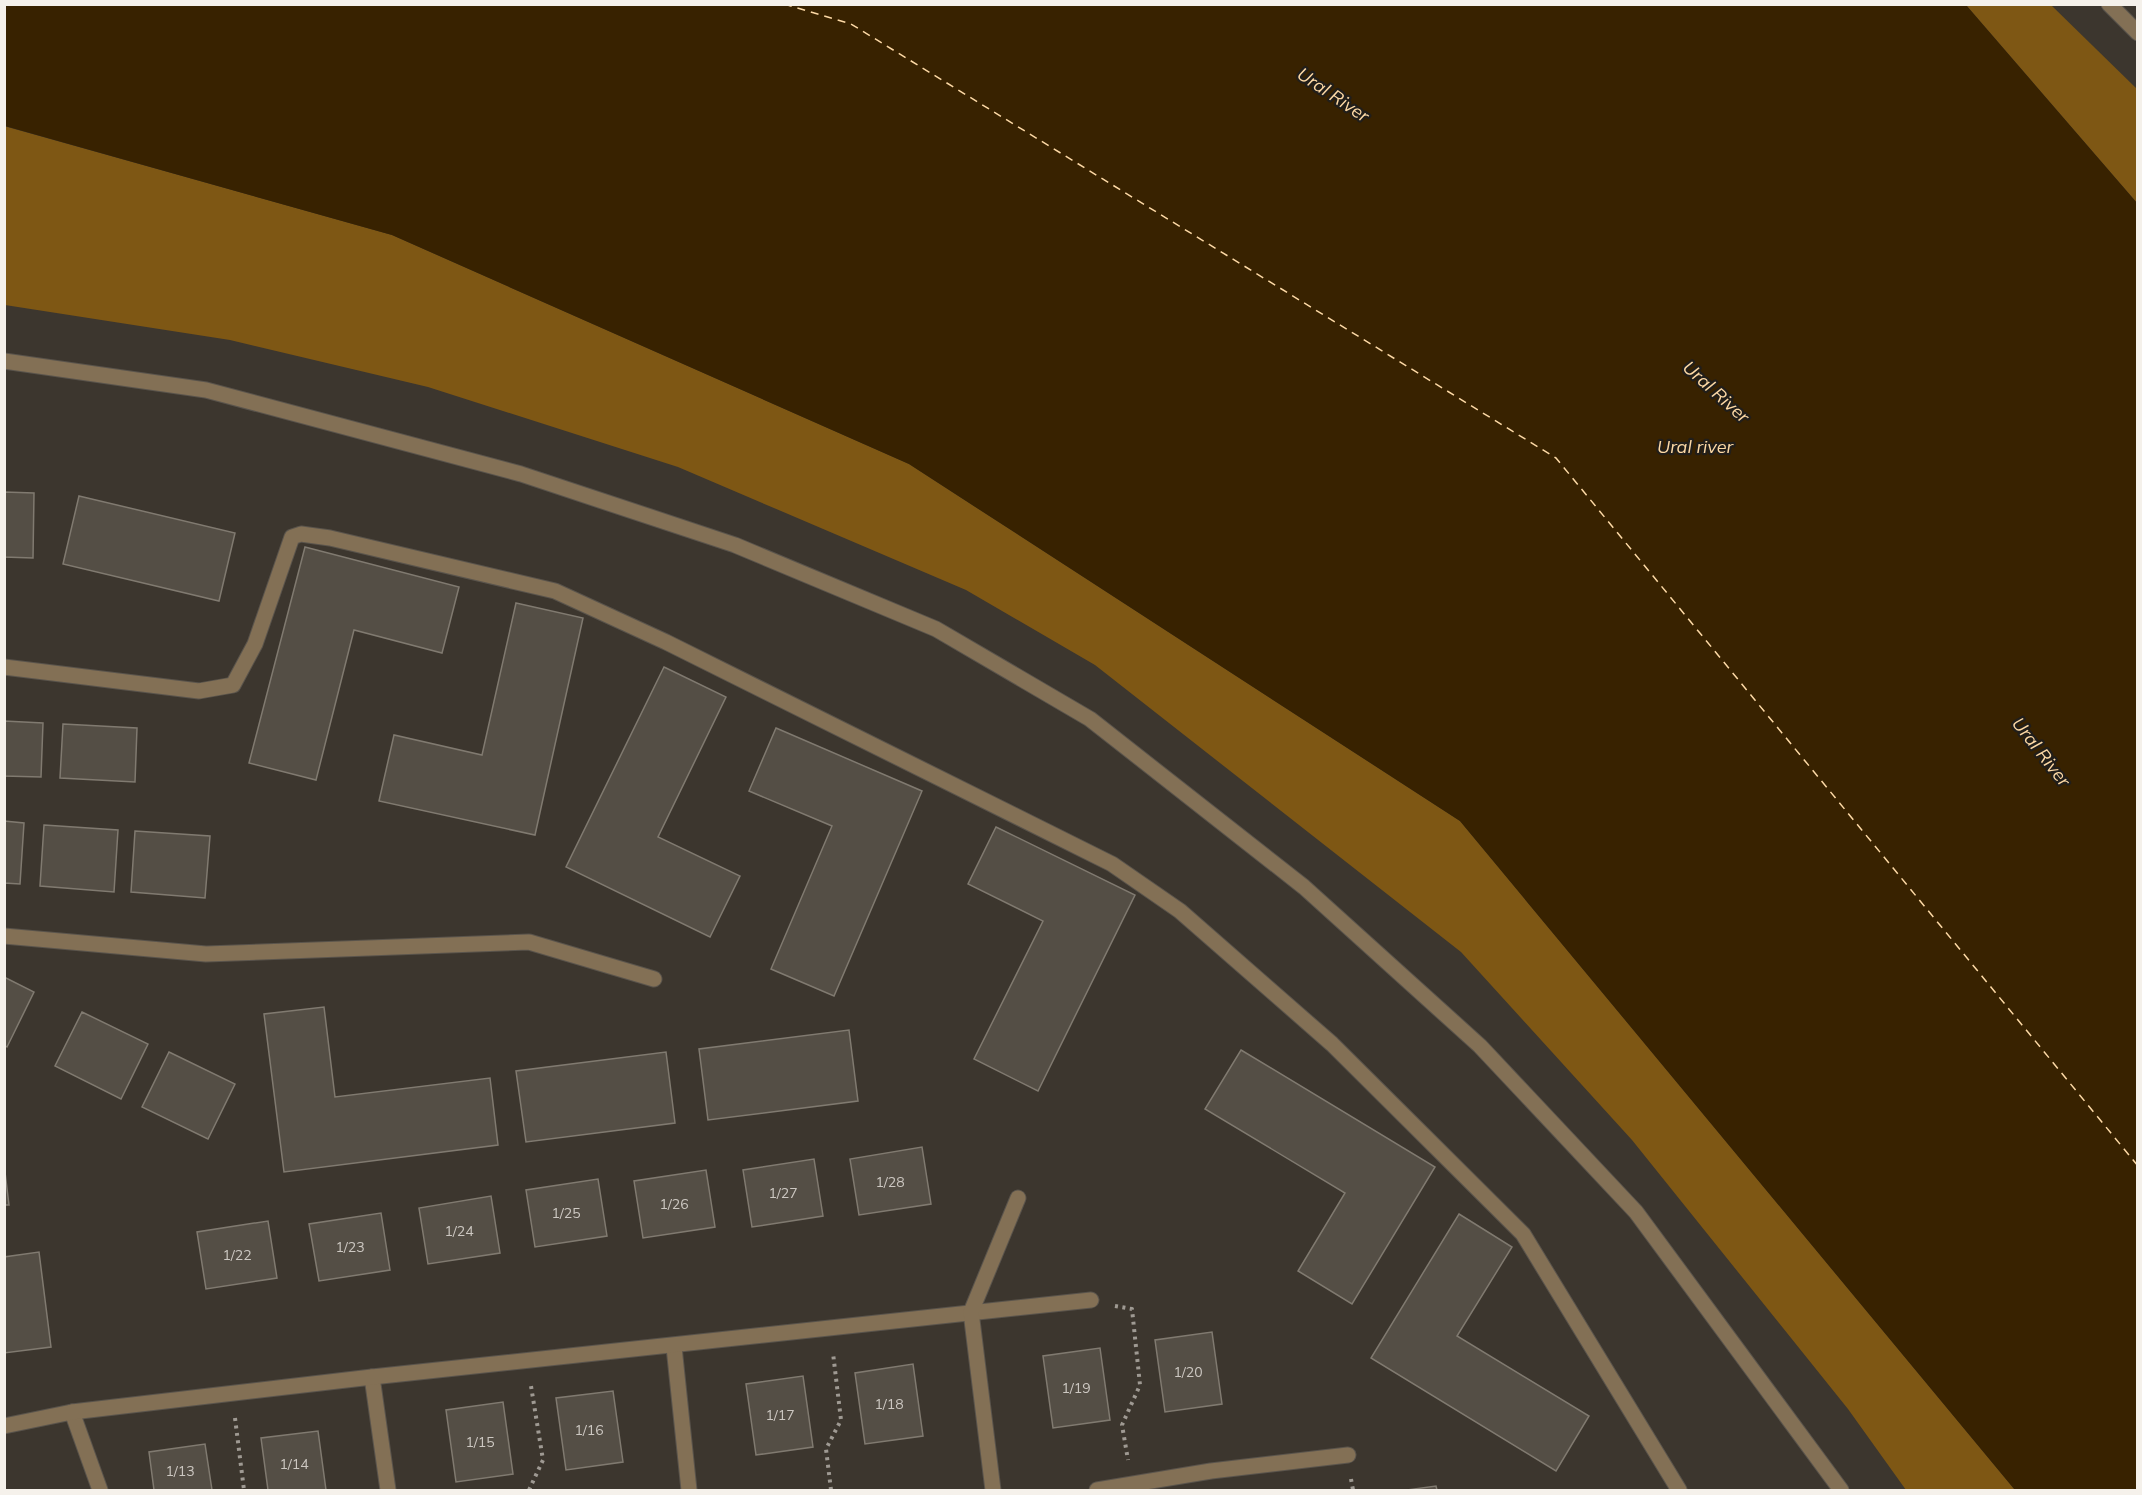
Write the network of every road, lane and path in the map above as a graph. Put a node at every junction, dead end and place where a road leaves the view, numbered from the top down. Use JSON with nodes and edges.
{"nodes":[{"id":1,"x":2109,"y":4,"type":"edge"},
{"id":2,"x":2138,"y":33,"type":"edge"},
{"id":3,"x":4,"y":361,"type":"edge"},
{"id":4,"x":4,"y":667,"type":"edge"},
{"id":5,"x":4,"y":936,"type":"edge"},
{"id":6,"x":654,"y":979,"type":"dead end"},
{"id":7,"x":1018,"y":1198,"type":"dead end"},
{"id":8,"x":1091,"y":1300,"type":"joint"},
{"id":9,"x":971,"y":1312,"type":"junction"},
{"id":10,"x":830,"y":1329,"type":"junction"},
{"id":11,"x":674,"y":1347,"type":"junction"},
{"id":12,"x":527,"y":1362,"type":"junction"},
{"id":13,"x":372,"y":1377,"type":"junction"},
{"id":14,"x":232,"y":1394,"type":"junction"},
{"id":15,"x":72,"y":1412,"type":"junction"},
{"id":16,"x":4,"y":1425,"type":"edge"},
{"id":17,"x":1348,"y":1455,"type":"dead end"},
{"id":18,"x":1132,"y":1484,"type":"junction"},
{"id":19,"x":100,"y":1491,"type":"edge"},
{"id":20,"x":244,"y":1491,"type":"edge"},
{"id":21,"x":388,"y":1491,"type":"edge"},
{"id":22,"x":529,"y":1491,"type":"edge"},
{"id":23,"x":689,"y":1491,"type":"edge"},
{"id":24,"x":831,"y":1491,"type":"edge"},
{"id":25,"x":993,"y":1491,"type":"edge"},
{"id":26,"x":1097,"y":1491,"type":"edge"},
{"id":27,"x":1679,"y":1491,"type":"edge"},
{"id":28,"x":1841,"y":1491,"type":"edge"}],
"edges":[{"from":1,"to":2,"type":"street"},
{"from":3,"to":28,"type":"street"},
{"from":4,"to":27,"type":"street"},
{"from":5,"to":6,"type":"street"},
{"from":7,"to":9,"type":"street"},
{"from":8,"to":9,"type":"street"},
{"from":8,"to":18,"type":"path"},
{"from":9,"to":10,"type":"street"},
{"from":9,"to":25,"type":"street"},
{"from":10,"to":11,"type":"street"},
{"from":10,"to":24,"type":"path"},
{"from":11,"to":12,"type":"street"},
{"from":11,"to":23,"type":"street"},
{"from":12,"to":13,"type":"street"},
{"from":12,"to":22,"type":"path"},
{"from":13,"to":14,"type":"street"},
{"from":13,"to":21,"type":"street"},
{"from":14,"to":15,"type":"street"},
{"from":14,"to":20,"type":"path"},
{"from":15,"to":16,"type":"street"},
{"from":15,"to":19,"type":"street"},
{"from":17,"to":18,"type":"street"},
{"from":18,"to":26,"type":"street"}]}
